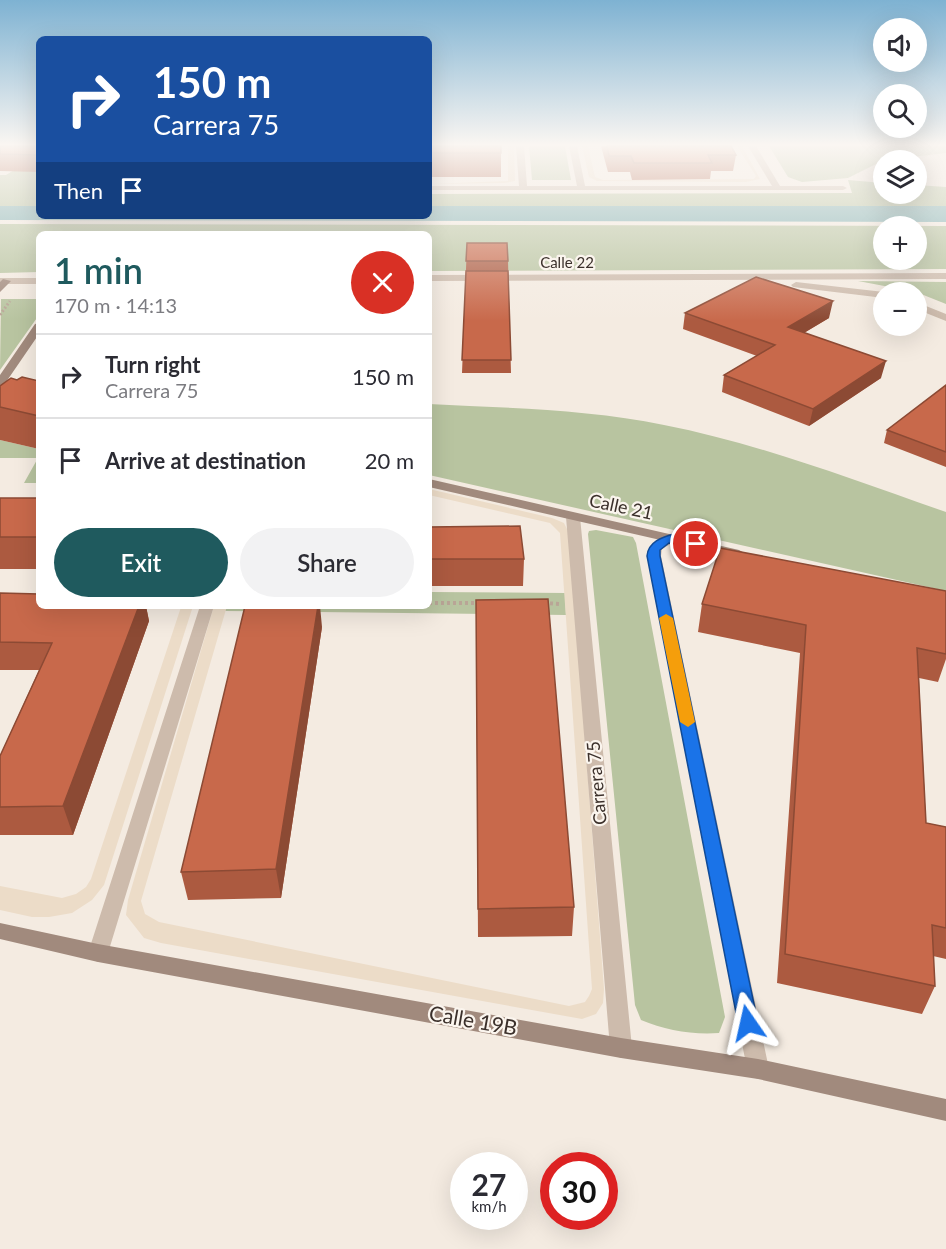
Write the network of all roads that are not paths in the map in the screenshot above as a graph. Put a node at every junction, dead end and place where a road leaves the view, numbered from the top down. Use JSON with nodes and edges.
{"nodes":[{"id":1,"x":706,"y":276,"type":"junction"},
{"id":2,"x":946,"y":276,"type":"edge"},
{"id":3,"x":432,"y":278,"type":"edge"},
{"id":4,"x":36,"y":281,"type":"edge"},
{"id":5,"x":2,"y":284,"type":"edge"},
{"id":6,"x":873,"y":294,"type":"edge"},
{"id":7,"x":927,"y":310,"type":"edge"},
{"id":8,"x":946,"y":318,"type":"edge"},
{"id":9,"x":36,"y":330,"type":"edge"},
{"id":10,"x":0,"y":383,"type":"edge"},
{"id":11,"x":432,"y":484,"type":"edge"},
{"id":12,"x":573,"y":517,"type":"junction"},
{"id":13,"x":674,"y":538,"type":"junction"},
{"id":14,"x":753,"y":557,"type":"edge"},
{"id":15,"x":206,"y":609,"type":"edge"},
{"id":16,"x":0,"y":931,"type":"edge"},
{"id":17,"x":98,"y":953,"type":"junction"},
{"id":18,"x":621,"y":1048,"type":"junction"},
{"id":19,"x":758,"y":1069,"type":"junction"},
{"id":20,"x":946,"y":1110,"type":"edge"}],
"edges":[{"from":1,"to":2,"type":"street","name":"Calle 22"},
{"from":1,"to":3,"type":"street","name":"Calle 22"},
{"from":1,"to":6,"type":"street","name":"Calle 22"},
{"from":4,"to":5,"type":"street"},
{"from":7,"to":8,"type":"street"},
{"from":9,"to":10,"type":"street"},
{"from":11,"to":12,"type":"street","name":"Calle 21"},
{"from":12,"to":13,"type":"street","name":"Calle 21"},
{"from":12,"to":18,"type":"street","name":"Carrera 75"},
{"from":13,"to":14,"type":"street","name":"Calle 21"},
{"from":13,"to":19,"type":"street"},
{"from":15,"to":17,"type":"street"},
{"from":16,"to":17,"type":"street","name":"Calle 19B"},
{"from":17,"to":18,"type":"street","name":"Calle 19B"},
{"from":18,"to":19,"type":"street","name":"Calle 19B"},
{"from":19,"to":20,"type":"street","name":"Calle 19B"}]}
